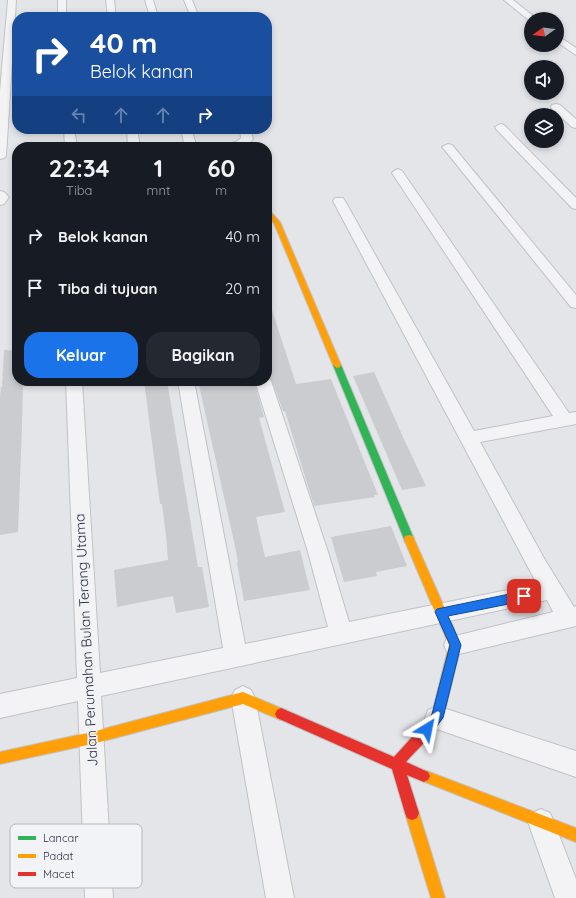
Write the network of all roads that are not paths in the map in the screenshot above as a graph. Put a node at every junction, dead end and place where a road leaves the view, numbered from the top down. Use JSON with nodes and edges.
{"nodes":[{"id":1,"x":12,"y":0,"type":"edge"},
{"id":2,"x":62,"y":0,"type":"edge"},
{"id":3,"x":110,"y":0,"type":"edge"},
{"id":4,"x":148,"y":0,"type":"edge"},
{"id":5,"x":188,"y":0,"type":"edge"},
{"id":6,"x":508,"y":0,"type":"edge"},
{"id":7,"x":62,"y":12,"type":"edge"},
{"id":8,"x":111,"y":12,"type":"edge"},
{"id":9,"x":152,"y":12,"type":"edge"},
{"id":10,"x":193,"y":12,"type":"edge"},
{"id":11,"x":524,"y":12,"type":"edge"},
{"id":12,"x":564,"y":43,"type":"edge"},
{"id":13,"x":576,"y":52,"type":"edge"},
{"id":14,"x":12,"y":87,"type":"edge"},
{"id":15,"x":2,"y":88,"type":"edge"},
{"id":16,"x":556,"y":107,"type":"dead end"},
{"id":17,"x":576,"y":125,"type":"edge"},
{"id":18,"x":500,"y":126,"type":"dead end"},
{"id":19,"x":246,"y":134,"type":"edge"},
{"id":20,"x":244,"y":142,"type":"edge"},
{"id":21,"x":448,"y":147,"type":"dead end"},
{"id":22,"x":0,"y":156,"type":"edge"},
{"id":23,"x":398,"y":173,"type":"dead end"},
{"id":24,"x":0,"y":195,"type":"edge"},
{"id":25,"x":0,"y":201,"type":"edge"},
{"id":26,"x":339,"y":201,"type":"dead end"},
{"id":27,"x":576,"y":205,"type":"edge"},
{"id":28,"x":272,"y":215,"type":"edge"},
{"id":29,"x":576,"y":304,"type":"edge"},
{"id":30,"x":74,"y":386,"type":"edge"},
{"id":31,"x":187,"y":386,"type":"edge"},
{"id":32,"x":265,"y":386,"type":"edge"},
{"id":33,"x":570,"y":419,"type":"edge"},
{"id":34,"x":469,"y":438,"type":"junction"},
{"id":35,"x":552,"y":590,"type":"junction"},
{"id":36,"x":440,"y":612,"type":"junction"},
{"id":37,"x":572,"y":617,"type":"edge"},
{"id":38,"x":341,"y":633,"type":"junction"},
{"id":39,"x":455,"y":645,"type":"junction"},
{"id":40,"x":236,"y":657,"type":"junction"},
{"id":41,"x":89,"y":687,"type":"junction"},
{"id":42,"x":243,"y":698,"type":"junction"},
{"id":43,"x":0,"y":706,"type":"edge"},
{"id":44,"x":437,"y":718,"type":"junction"},
{"id":45,"x":92,"y":738,"type":"junction"},
{"id":46,"x":0,"y":758,"type":"edge"},
{"id":47,"x":397,"y":763,"type":"junction"},
{"id":48,"x":576,"y":764,"type":"edge"},
{"id":49,"x":541,"y":822,"type":"junction"},
{"id":50,"x":96,"y":824,"type":"edge"},
{"id":51,"x":576,"y":835,"type":"edge"},
{"id":52,"x":99,"y":888,"type":"edge"},
{"id":53,"x":99,"y":898,"type":"edge"},
{"id":54,"x":280,"y":898,"type":"edge"},
{"id":55,"x":438,"y":898,"type":"edge"},
{"id":56,"x":569,"y":898,"type":"edge"}],
"edges":[{"from":1,"to":15,"type":"street"},
{"from":2,"to":7,"type":"street"},
{"from":3,"to":8,"type":"street"},
{"from":4,"to":9,"type":"street"},
{"from":5,"to":10,"type":"street"},
{"from":6,"to":11,"type":"street"},
{"from":12,"to":13,"type":"street"},
{"from":14,"to":15,"type":"street"},
{"from":15,"to":22,"type":"street"},
{"from":16,"to":17,"type":"street"},
{"from":18,"to":27,"type":"street"},
{"from":19,"to":20,"type":"street"},
{"from":21,"to":29,"type":"street"},
{"from":23,"to":33,"type":"street"},
{"from":24,"to":25,"type":"street"},
{"from":26,"to":34,"type":"street"},
{"from":28,"to":36,"type":"street"},
{"from":30,"to":41,"type":"street","name":"Jalan Perumahan Bulan Terang Utama"},
{"from":31,"to":40,"type":"street"},
{"from":32,"to":38,"type":"street"},
{"from":33,"to":34,"type":"street"},
{"from":34,"to":35,"type":"street"},
{"from":35,"to":36,"type":"street"},
{"from":35,"to":37,"type":"street"},
{"from":36,"to":38,"type":"street"},
{"from":36,"to":39,"type":"street"},
{"from":37,"to":39,"type":"street"},
{"from":38,"to":40,"type":"street"},
{"from":39,"to":44,"type":"street"},
{"from":40,"to":41,"type":"street"},
{"from":41,"to":43,"type":"street"},
{"from":41,"to":45,"type":"street","name":"Jalan Perumahan Bulan Terang Utama"},
{"from":42,"to":45,"type":"street"},
{"from":42,"to":47,"type":"street"},
{"from":42,"to":54,"type":"street"},
{"from":44,"to":47,"type":"street"},
{"from":44,"to":48,"type":"street"},
{"from":45,"to":46,"type":"street"},
{"from":45,"to":50,"type":"street","name":"Jalan Perumahan Bulan Terang Utama"},
{"from":47,"to":49,"type":"street"},
{"from":47,"to":55,"type":"street"},
{"from":49,"to":51,"type":"street"},
{"from":49,"to":56,"type":"street"},
{"from":52,"to":53,"type":"street","name":"Jalan Perumahan Bulan Terang Utama"}]}
